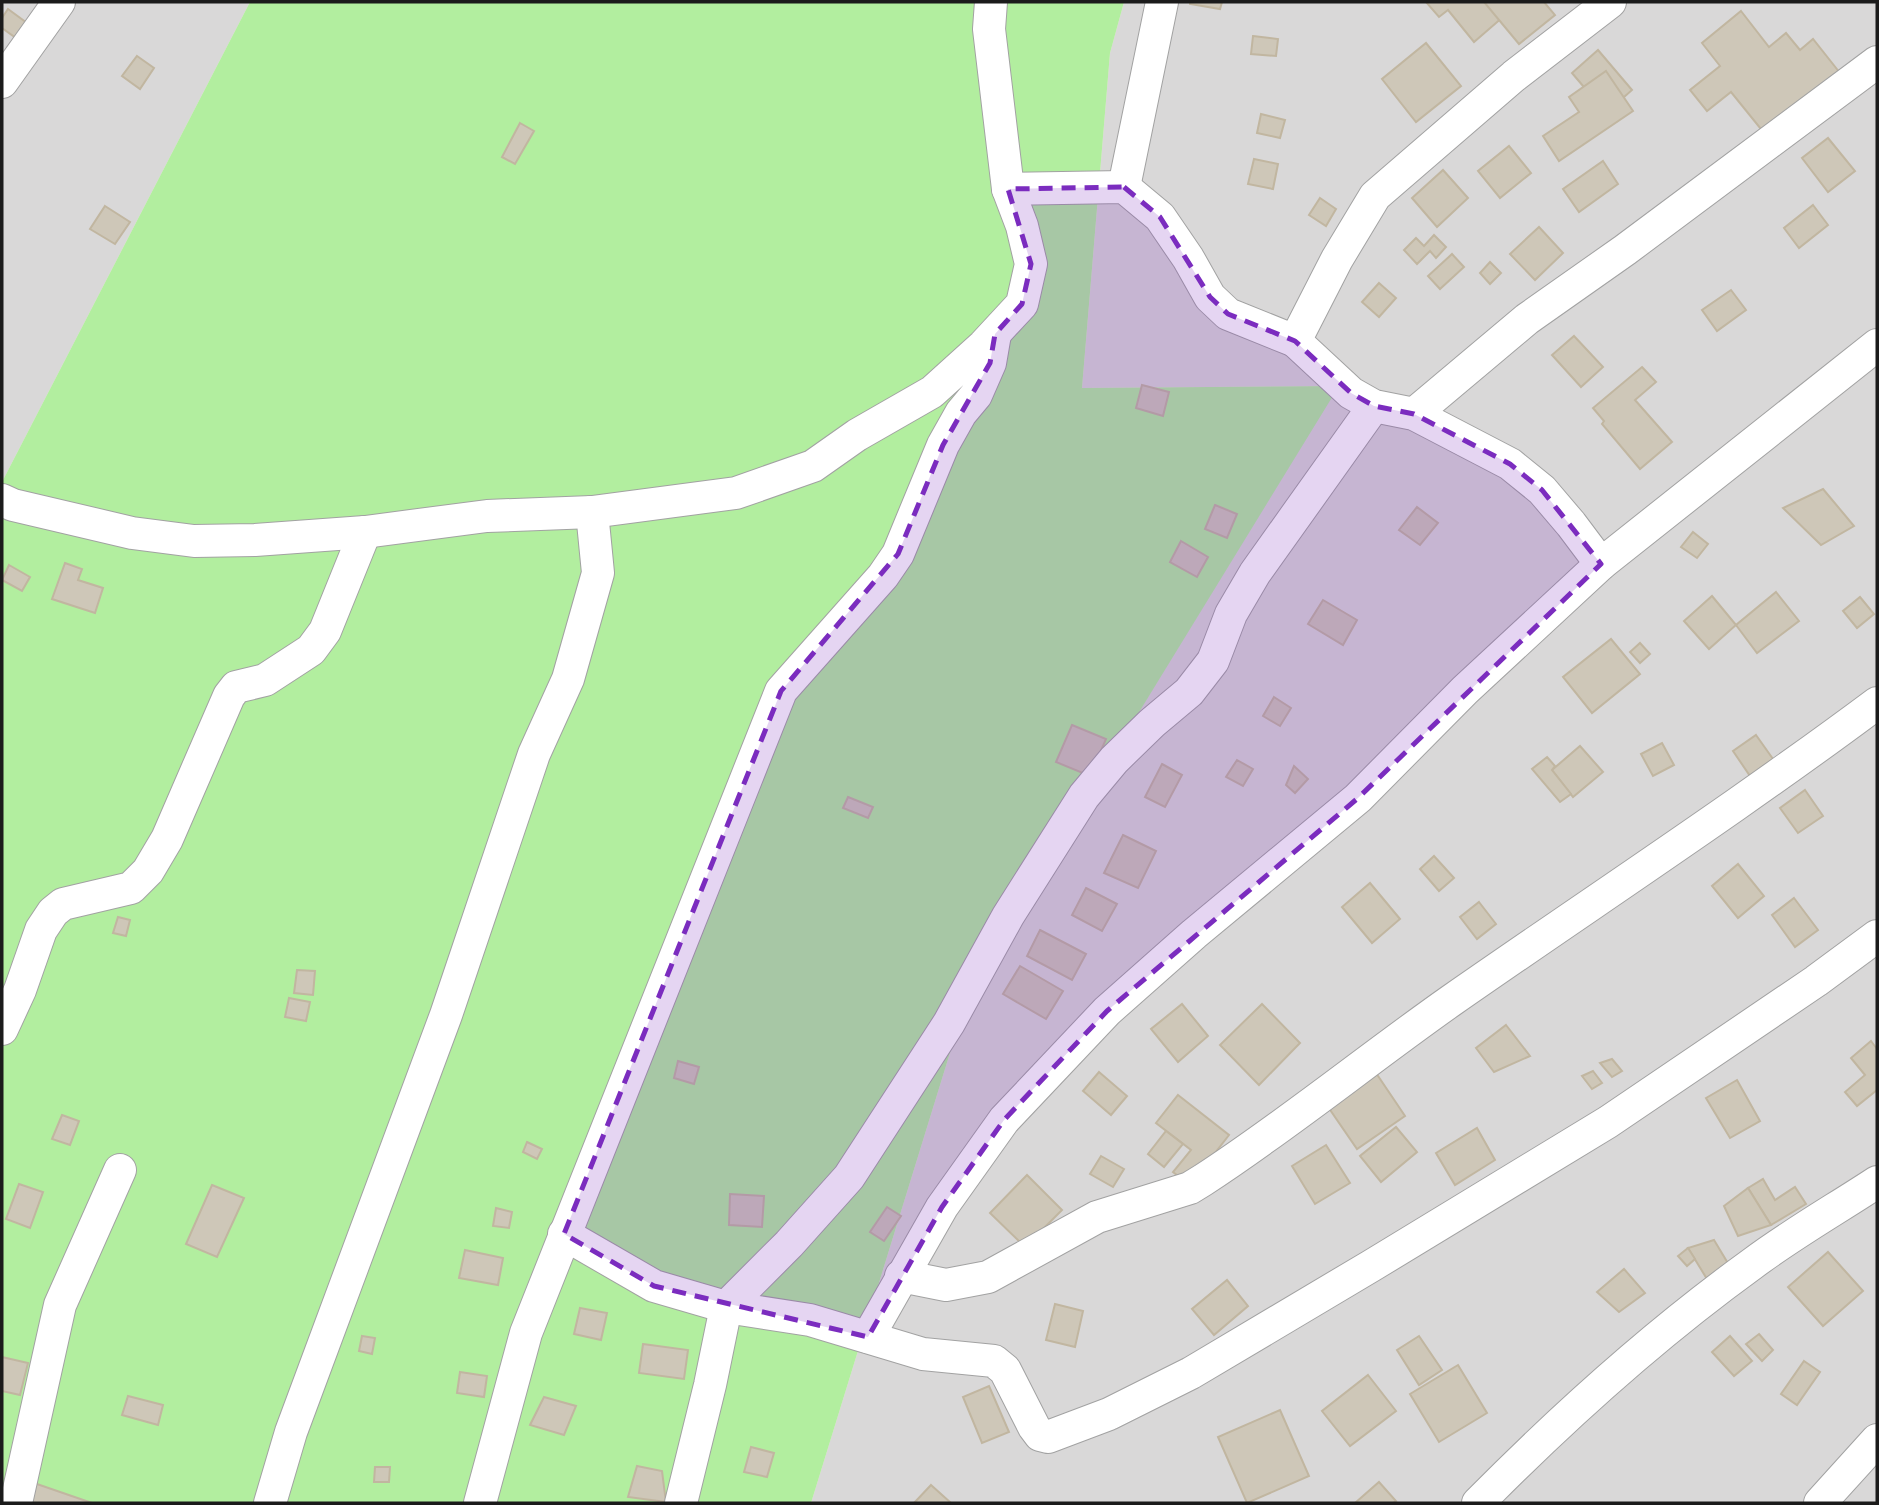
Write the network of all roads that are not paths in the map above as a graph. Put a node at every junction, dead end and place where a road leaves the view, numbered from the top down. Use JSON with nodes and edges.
{"nodes":[{"id":1,"x":59,"y":2,"type":"edge"},
{"id":2,"x":991,"y":2,"type":"edge"},
{"id":3,"x":1162,"y":2,"type":"edge"},
{"id":4,"x":1610,"y":2,"type":"edge"},
{"id":5,"x":1877,"y":62,"type":"edge"},
{"id":6,"x":2,"y":82,"type":"edge"},
{"id":7,"x":1124,"y":187,"type":"junction"},
{"id":8,"x":1007,"y":189,"type":"junction"},
{"id":9,"x":995,"y":334,"type":"junction"},
{"id":10,"x":1295,"y":341,"type":"junction"},
{"id":11,"x":1877,"y":345,"type":"edge"},
{"id":12,"x":1374,"y":406,"type":"junction"},
{"id":13,"x":1414,"y":414,"type":"junction"},
{"id":14,"x":2,"y":500,"type":"edge"},
{"id":15,"x":592,"y":512,"type":"junction"},
{"id":16,"x":365,"y":532,"type":"junction"},
{"id":17,"x":1601,"y":564,"type":"junction"},
{"id":18,"x":1877,"y":703,"type":"edge"},
{"id":19,"x":1877,"y":936,"type":"edge"},
{"id":20,"x":2,"y":1029,"type":"edge"},
{"id":21,"x":120,"y":1170,"type":"dead end"},
{"id":22,"x":1877,"y":1182,"type":"edge"},
{"id":23,"x":564,"y":1234,"type":"junction"},
{"id":24,"x":901,"y":1276,"type":"junction"},
{"id":25,"x":726,"y":1307,"type":"junction"},
{"id":26,"x":868,"y":1337,"type":"junction"},
{"id":27,"x":1877,"y":1440,"type":"edge"},
{"id":28,"x":13,"y":1464,"type":"edge"},
{"id":29,"x":688,"y":1497,"type":"edge"},
{"id":30,"x":16,"y":1503,"type":"edge"},
{"id":31,"x":270,"y":1503,"type":"edge"},
{"id":32,"x":480,"y":1503,"type":"edge"},
{"id":33,"x":1478,"y":1503,"type":"edge"},
{"id":34,"x":1820,"y":1503,"type":"edge"}],
"edges":[{"from":1,"to":6,"type":"street"},
{"from":2,"to":8,"type":"street"},
{"from":3,"to":7,"type":"street"},
{"from":4,"to":10,"type":"street"},
{"from":5,"to":13,"type":"street"},
{"from":7,"to":8,"type":"street"},
{"from":7,"to":10,"type":"street"},
{"from":8,"to":9,"type":"street"},
{"from":9,"to":15,"type":"street"},
{"from":9,"to":23,"type":"street"},
{"from":10,"to":12,"type":"street"},
{"from":11,"to":17,"type":"street"},
{"from":12,"to":13,"type":"street"},
{"from":12,"to":25,"type":"street"},
{"from":13,"to":17,"type":"street"},
{"from":14,"to":16,"type":"street"},
{"from":15,"to":16,"type":"street"},
{"from":15,"to":31,"type":"street"},
{"from":16,"to":20,"type":"street"},
{"from":17,"to":24,"type":"street"},
{"from":18,"to":24,"type":"street"},
{"from":19,"to":26,"type":"street"},
{"from":21,"to":28,"type":"street"},
{"from":22,"to":33,"type":"street"},
{"from":23,"to":25,"type":"street"},
{"from":23,"to":32,"type":"street"},
{"from":24,"to":26,"type":"street"},
{"from":25,"to":26,"type":"street"},
{"from":25,"to":29,"type":"street"},
{"from":27,"to":34,"type":"street"},
{"from":28,"to":30,"type":"street"}]}
